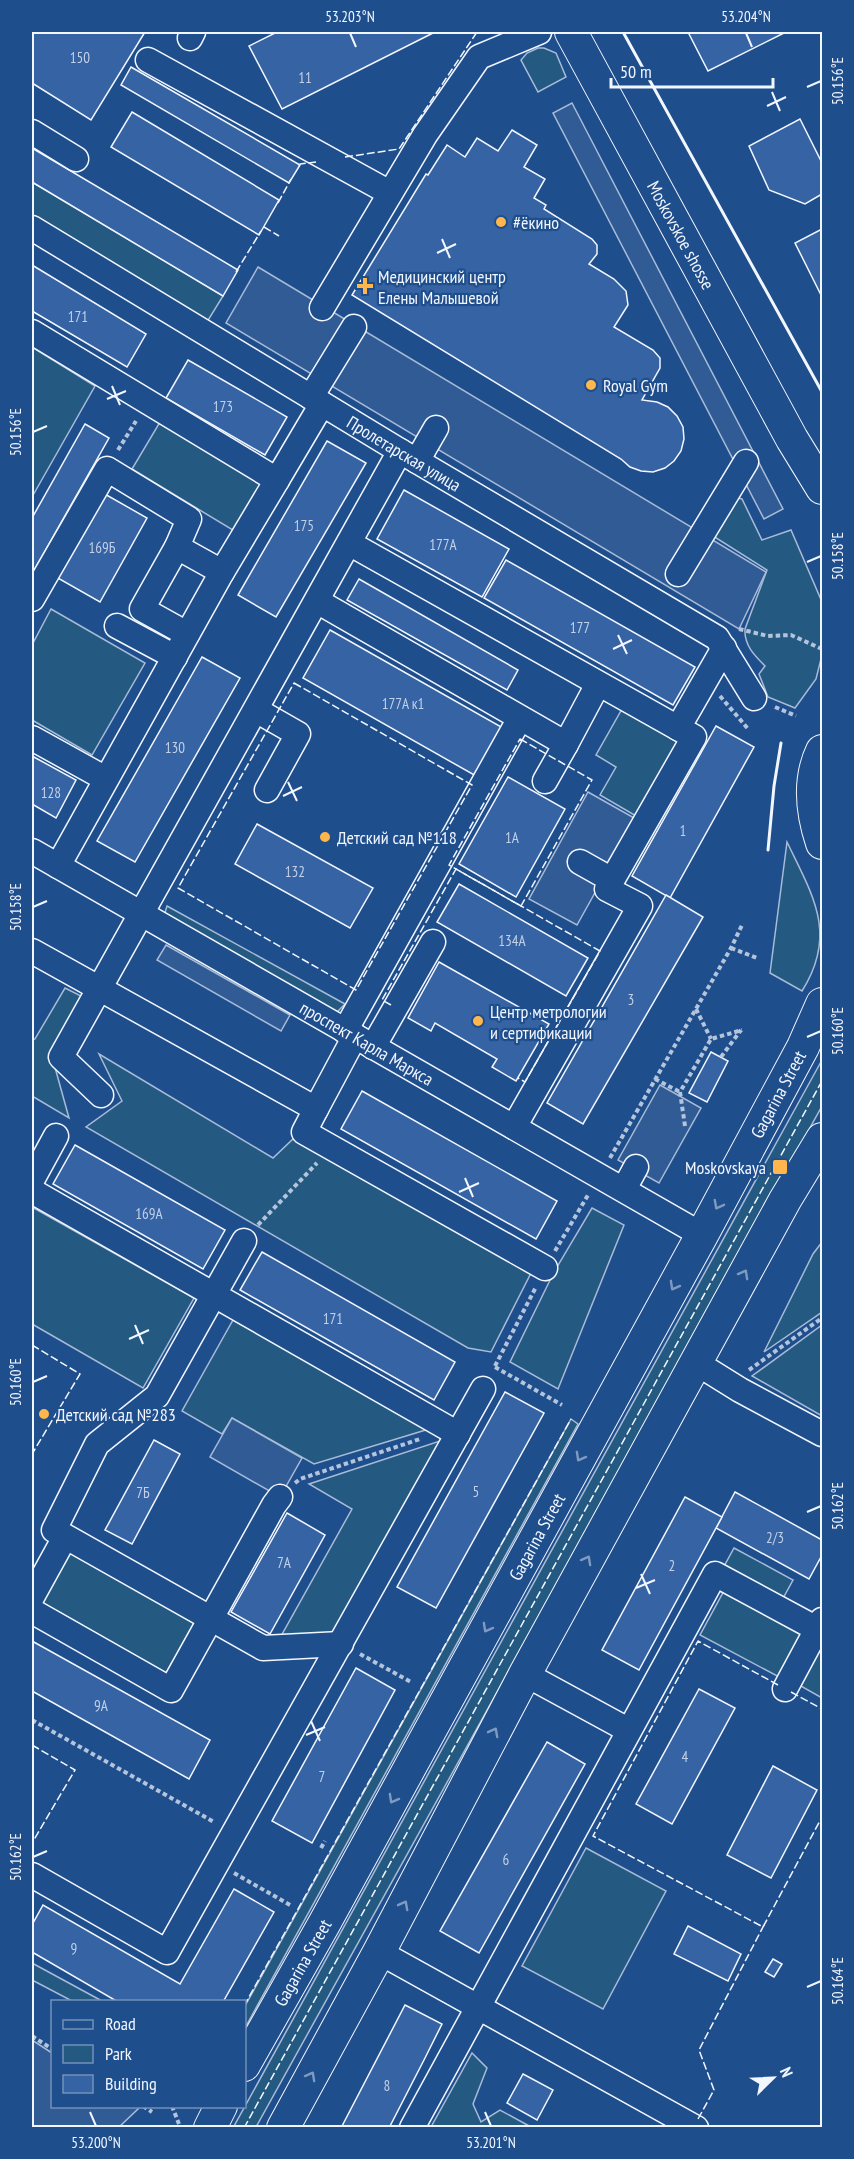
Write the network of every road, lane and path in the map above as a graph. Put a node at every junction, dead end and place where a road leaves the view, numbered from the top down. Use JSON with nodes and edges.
{"nodes":[{"id":1,"x":539,"y":32,"type":"edge"},
{"id":2,"x":571,"y":32,"type":"edge"},
{"id":3,"x":148,"y":60,"type":"dead end"},
{"id":4,"x":32,"y":132,"type":"edge"},
{"id":5,"x":76,"y":159,"type":"dead end"},
{"id":6,"x":390,"y":193,"type":"junction"},
{"id":7,"x":32,"y":228,"type":"edge"},
{"id":8,"x":322,"y":308,"type":"dead end"},
{"id":9,"x":354,"y":327,"type":"dead end"},
{"id":10,"x":32,"y":332,"type":"edge"},
{"id":11,"x":316,"y":400,"type":"junction"},
{"id":12,"x":147,"y":402,"type":"junction"},
{"id":13,"x":436,"y":428,"type":"dead end"},
{"id":14,"x":792,"y":439,"type":"junction"},
{"id":15,"x":408,"y":456,"type":"junction"},
{"id":16,"x":746,"y":462,"type":"dead end"},
{"id":17,"x":107,"y":469,"type":"junction"},
{"id":18,"x":277,"y":480,"type":"junction"},
{"id":19,"x":822,"y":488,"type":"edge"},
{"id":20,"x":822,"y":512,"type":"edge"},
{"id":21,"x":349,"y":543,"type":"junction"},
{"id":22,"x":177,"y":546,"type":"junction"},
{"id":23,"x":222,"y":572,"type":"junction"},
{"id":24,"x":678,"y":574,"type":"dead end"},
{"id":25,"x":32,"y":599,"type":"edge"},
{"id":26,"x":317,"y":601,"type":"junction"},
{"id":27,"x":117,"y":626,"type":"dead end"},
{"id":28,"x":739,"y":629,"type":"dead end"},
{"id":29,"x":187,"y":634,"type":"junction"},
{"id":30,"x":724,"y":648,"type":"junction"},
{"id":31,"x":822,"y":649,"type":"edge"},
{"id":32,"x":175,"y":657,"type":"junction"},
{"id":33,"x":598,"y":684,"type":"junction"},
{"id":34,"x":754,"y":698,"type":"dead end"},
{"id":35,"x":713,"y":703,"type":"dead end"},
{"id":36,"x":256,"y":710,"type":"junction"},
{"id":37,"x":520,"y":718,"type":"junction"},
{"id":38,"x":678,"y":728,"type":"junction"},
{"id":39,"x":749,"y":730,"type":"dead end"},
{"id":40,"x":32,"y":738,"type":"edge"},
{"id":41,"x":566,"y":744,"type":"junction"},
{"id":42,"x":822,"y":751,"type":"edge"},
{"id":43,"x":106,"y":779,"type":"junction"},
{"id":44,"x":545,"y":782,"type":"dead end"},
{"id":45,"x":267,"y":790,"type":"dead end"},
{"id":46,"x":822,"y":843,"type":"edge"},
{"id":47,"x":32,"y":851,"type":"edge"},
{"id":48,"x":580,"y":862,"type":"dead end"},
{"id":49,"x":58,"y":866,"type":"junction"},
{"id":50,"x":612,"y":880,"type":"junction"},
{"id":51,"x":141,"y":913,"type":"junction"},
{"id":52,"x":742,"y":925,"type":"dead end"},
{"id":53,"x":433,"y":942,"type":"dead end"},
{"id":54,"x":731,"y":948,"type":"junction"},
{"id":55,"x":32,"y":951,"type":"edge"},
{"id":56,"x":757,"y":958,"type":"dead end"},
{"id":57,"x":99,"y":988,"type":"junction"},
{"id":58,"x":822,"y":1004,"type":"edge"},
{"id":59,"x":696,"y":1009,"type":"junction"},
{"id":60,"x":358,"y":1038,"type":"junction"},
{"id":61,"x":711,"y":1039,"type":"junction"},
{"id":62,"x":720,"y":1057,"type":"dead end"},
{"id":63,"x":655,"y":1079,"type":"junction"},
{"id":64,"x":680,"y":1092,"type":"junction"},
{"id":65,"x":101,"y":1095,"type":"dead end"},
{"id":66,"x":316,"y":1108,"type":"junction"},
{"id":67,"x":685,"y":1126,"type":"dead end"},
{"id":68,"x":514,"y":1127,"type":"junction"},
{"id":69,"x":56,"y":1136,"type":"dead end"},
{"id":70,"x":822,"y":1139,"type":"edge"},
{"id":71,"x":331,"y":1147,"type":"junction"},
{"id":72,"x":636,"y":1167,"type":"dead end"},
{"id":73,"x":599,"y":1175,"type":"junction"},
{"id":74,"x":32,"y":1180,"type":"edge"},
{"id":75,"x":624,"y":1190,"type":"junction"},
{"id":76,"x":32,"y":1191,"type":"edge"},
{"id":77,"x":702,"y":1235,"type":"junction"},
{"id":78,"x":244,"y":1241,"type":"joint"},
{"id":79,"x":545,"y":1268,"type":"junction"},
{"id":80,"x":213,"y":1294,"type":"junction"},
{"id":81,"x":822,"y":1318,"type":"edge"},
{"id":82,"x":696,"y":1362,"type":"junction"},
{"id":83,"x":495,"y":1366,"type":"junction"},
{"id":84,"x":746,"y":1372,"type":"dead end"},
{"id":85,"x":483,"y":1389,"type":"joint"},
{"id":86,"x":562,"y":1405,"type":"dead end"},
{"id":87,"x":454,"y":1431,"type":"junction"},
{"id":88,"x":822,"y":1434,"type":"edge"},
{"id":89,"x":277,"y":1501,"type":"joint"},
{"id":90,"x":65,"y":1537,"type":"junction"},
{"id":91,"x":32,"y":1597,"type":"edge"},
{"id":92,"x":32,"y":1611,"type":"edge"},
{"id":93,"x":211,"y":1618,"type":"junction"},
{"id":94,"x":820,"y":1624,"type":"edge"},
{"id":95,"x":341,"y":1644,"type":"junction"},
{"id":96,"x":525,"y":1674,"type":"junction"},
{"id":97,"x":411,"y":1682,"type":"dead end"},
{"id":98,"x":785,"y":1689,"type":"dead end"},
{"id":99,"x":32,"y":1720,"type":"edge"},
{"id":100,"x":628,"y":1730,"type":"junction"},
{"id":101,"x":235,"y":1834,"type":"junction"},
{"id":102,"x":325,"y":1841,"type":"dead end"},
{"id":103,"x":321,"y":1848,"type":"dead end"},
{"id":104,"x":218,"y":1864,"type":"junction"},
{"id":105,"x":32,"y":1875,"type":"edge"},
{"id":106,"x":290,"y":1905,"type":"dead end"},
{"id":107,"x":379,"y":1952,"type":"junction"},
{"id":108,"x":477,"y":2006,"type":"junction"},
{"id":109,"x":32,"y":2036,"type":"edge"},
{"id":110,"x":51,"y":2048,"type":"edge"},
{"id":111,"x":246,"y":2061,"type":"edge"},
{"id":112,"x":146,"y":2108,"type":"edge"},
{"id":113,"x":173,"y":2108,"type":"edge"},
{"id":114,"x":220,"y":2108,"type":"edge"},
{"id":115,"x":152,"y":2112,"type":"dead end"},
{"id":116,"x":179,"y":2124,"type":"dead end"},
{"id":117,"x":210,"y":2127,"type":"edge"},
{"id":118,"x":283,"y":2127,"type":"edge"},
{"id":119,"x":412,"y":2127,"type":"edge"},
{"id":120,"x":696,"y":2127,"type":"edge"}],
"edges":[{"from":1,"to":6,"type":"street"},
{"from":2,"to":14,"type":"main road","name":"Moskovskoe shosse"},
{"from":3,"to":6,"type":"street"},
{"from":4,"to":5,"type":"street"},
{"from":6,"to":8,"type":"street"},
{"from":7,"to":11,"type":"street","name":"Пролетарская улица"},
{"from":9,"to":11,"type":"street"},
{"from":10,"to":12,"type":"street"},
{"from":11,"to":15,"type":"street","name":"Пролетарская улица"},
{"from":11,"to":18,"type":"street"},
{"from":12,"to":17,"type":"path"},
{"from":12,"to":18,"type":"street"},
{"from":13,"to":15,"type":"street"},
{"from":14,"to":19,"type":"main road","name":"Moskovskoe shosse"},
{"from":14,"to":20,"type":"main road","name":"Moskovskoe shosse"},
{"from":15,"to":21,"type":"street"},
{"from":15,"to":30,"type":"street","name":"Пролетарская улица"},
{"from":16,"to":24,"type":"street"},
{"from":17,"to":22,"type":"street"},
{"from":17,"to":25,"type":"street"},
{"from":18,"to":23,"type":"street"},
{"from":21,"to":26,"type":"street"},
{"from":21,"to":33,"type":"street"},
{"from":22,"to":23,"type":"street"},
{"from":22,"to":29,"type":"street"},
{"from":23,"to":29,"type":"street"},
{"from":26,"to":36,"type":"street"},
{"from":26,"to":37,"type":"street"},
{"from":27,"to":32,"type":"street"},
{"from":28,"to":31,"type":"path"},
{"from":29,"to":32,"type":"street"},
{"from":30,"to":34,"type":"street","name":"Пролетарская улица"},
{"from":30,"to":38,"type":"street"},
{"from":32,"to":43,"type":"street"},
{"from":33,"to":38,"type":"street"},
{"from":33,"to":41,"type":"street"},
{"from":35,"to":39,"type":"path"},
{"from":36,"to":45,"type":"street"},
{"from":36,"to":51,"type":"street"},
{"from":37,"to":41,"type":"street"},
{"from":37,"to":60,"type":"street"},
{"from":38,"to":50,"type":"street"},
{"from":40,"to":43,"type":"street"},
{"from":41,"to":44,"type":"street"},
{"from":42,"to":46,"type":"main road"},
{"from":43,"to":49,"type":"street"},
{"from":47,"to":49,"type":"street","name":"проспект Карла Маркса"},
{"from":48,"to":50,"type":"street"},
{"from":49,"to":51,"type":"street","name":"проспект Карла Маркса"},
{"from":50,"to":68,"type":"street"},
{"from":51,"to":57,"type":"street"},
{"from":51,"to":60,"type":"street","name":"проспект Карла Маркса"},
{"from":52,"to":54,"type":"path"},
{"from":53,"to":60,"type":"street"},
{"from":54,"to":56,"type":"path"},
{"from":54,"to":59,"type":"path"},
{"from":55,"to":57,"type":"street"},
{"from":57,"to":65,"type":"street"},
{"from":57,"to":66,"type":"street"},
{"from":58,"to":77,"type":"main road","name":"Gagarina Street","one_way":true},
{"from":59,"to":61,"type":"path"},
{"from":59,"to":63,"type":"path"},
{"from":60,"to":66,"type":"street"},
{"from":60,"to":68,"type":"street","name":"проспект Карла Маркса"},
{"from":61,"to":62,"type":"path"},
{"from":61,"to":64,"type":"path"},
{"from":63,"to":64,"type":"path"},
{"from":63,"to":73,"type":"path"},
{"from":64,"to":67,"type":"path"},
{"from":66,"to":71,"type":"street"},
{"from":68,"to":73,"type":"street","name":"проспект Карла Маркса"},
{"from":69,"to":74,"type":"street"},
{"from":82,"to":70,"type":"main road","one_way":true},
{"from":71,"to":78,"type":"path"},
{"from":71,"to":79,"type":"street"},
{"from":72,"to":75,"type":"street"},
{"from":73,"to":75,"type":"street","name":"проспект Карла Маркса"},
{"from":73,"to":79,"type":"path"},
{"from":75,"to":77,"type":"street","name":"проспект Карла Маркса"},
{"from":76,"to":80,"type":"street"},
{"from":77,"to":111,"type":"main road","name":"Gagarina Street","one_way":true},
{"from":78,"to":80,"type":"street"},
{"from":79,"to":83,"type":"path"},
{"from":80,"to":87,"type":"street"},
{"from":80,"to":90,"type":"street"},
{"from":81,"to":84,"type":"path"},
{"from":82,"to":88,"type":"street"},
{"from":96,"to":82,"type":"main road","one_way":true},
{"from":83,"to":85,"type":"path"},
{"from":83,"to":86,"type":"path"},
{"from":85,"to":87,"type":"street"},
{"from":87,"to":89,"type":"path"},
{"from":87,"to":95,"type":"street"},
{"from":89,"to":93,"type":"street"},
{"from":90,"to":91,"type":"street"},
{"from":90,"to":93,"type":"street"},
{"from":92,"to":93,"type":"street"},
{"from":93,"to":95,"type":"street"},
{"from":94,"to":98,"type":"street"},
{"from":94,"to":100,"type":"street"},
{"from":95,"to":97,"type":"path"},
{"from":95,"to":101,"type":"street"},
{"from":96,"to":100,"type":"street"},
{"from":107,"to":96,"type":"main road","one_way":true},
{"from":99,"to":101,"type":"path"},
{"from":100,"to":108,"type":"street"},
{"from":101,"to":104,"type":"street"},
{"from":102,"to":103,"type":"path"},
{"from":104,"to":105,"type":"street"},
{"from":104,"to":106,"type":"path"},
{"from":107,"to":108,"type":"street"},
{"from":118,"to":107,"type":"main road","one_way":true},
{"from":108,"to":119,"type":"street"},
{"from":108,"to":120,"type":"street"},
{"from":109,"to":110,"type":"path"},
{"from":112,"to":115,"type":"path"},
{"from":113,"to":116,"type":"path"},
{"from":114,"to":117,"type":"main road"}]}
